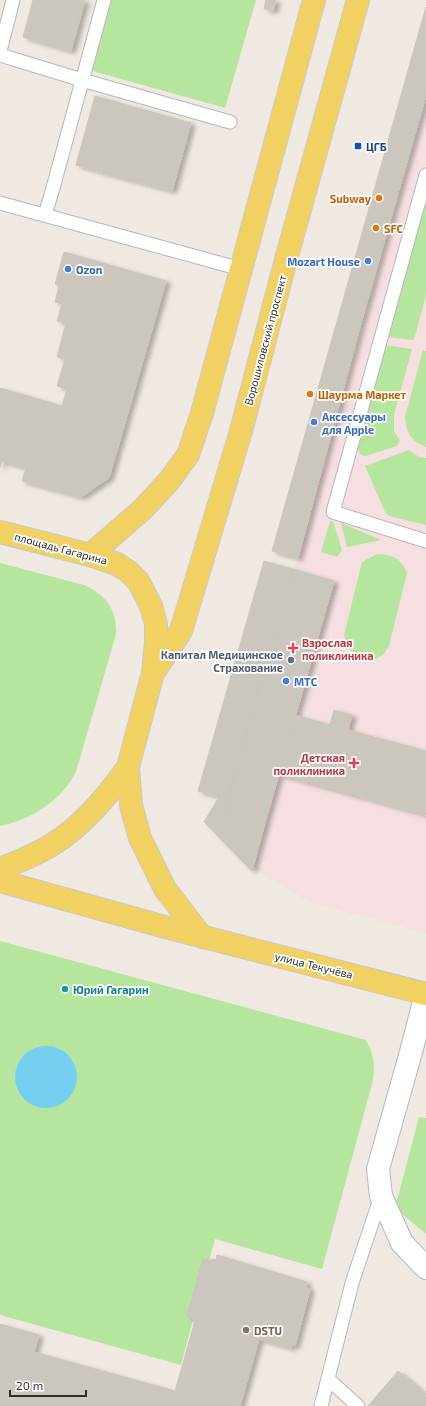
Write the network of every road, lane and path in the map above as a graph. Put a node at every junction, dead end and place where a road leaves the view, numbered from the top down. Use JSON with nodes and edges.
{"nodes":[{"id":1,"x":13,"y":0,"type":"edge"},
{"id":2,"x":104,"y":0,"type":"edge"},
{"id":3,"x":314,"y":0,"type":"edge"},
{"id":4,"x":358,"y":0,"type":"edge"},
{"id":5,"x":0,"y":51,"type":"edge"},
{"id":6,"x":0,"y":55,"type":"edge"},
{"id":7,"x":82,"y":80,"type":"junction"},
{"id":8,"x":230,"y":122,"type":"dead end"},
{"id":9,"x":426,"y":175,"type":"edge"},
{"id":10,"x":0,"y":203,"type":"edge"},
{"id":11,"x":44,"y":215,"type":"junction"},
{"id":12,"x":241,"y":269,"type":"junction"},
{"id":13,"x":0,"y":532,"type":"edge"},
{"id":14,"x":426,"y":541,"type":"edge"},
{"id":15,"x":90,"y":555,"type":"junction"},
{"id":16,"x":153,"y":673,"type":"junction"},
{"id":17,"x":128,"y":767,"type":"junction"},
{"id":18,"x":0,"y":869,"type":"edge"},
{"id":19,"x":0,"y":881,"type":"edge"},
{"id":20,"x":202,"y":937,"type":"junction"},
{"id":21,"x":426,"y":994,"type":"edge"},
{"id":22,"x":381,"y":1196,"type":"junction"},
{"id":23,"x":426,"y":1268,"type":"edge"},
{"id":24,"x":328,"y":1379,"type":"junction"},
{"id":25,"x":321,"y":1406,"type":"edge"},
{"id":26,"x":358,"y":1406,"type":"edge"}],
"edges":[{"from":1,"to":5,"type":"lane"},
{"from":2,"to":7,"type":"lane"},
{"from":3,"to":12,"type":"main road"},
{"from":4,"to":16,"type":"main road","name":"Ворошиловский проспект"},
{"from":6,"to":7,"type":"lane"},
{"from":7,"to":8,"type":"lane"},
{"from":7,"to":11,"type":"lane"},
{"from":9,"to":14,"type":"lane"},
{"from":10,"to":11,"type":"lane"},
{"from":11,"to":12,"type":"lane"},
{"from":12,"to":15,"type":"main road"},
{"from":13,"to":15,"type":"main road","name":"площадь Гагарина"},
{"from":15,"to":16,"type":"main road","name":"площадь Гагарина"},
{"from":16,"to":17,"type":"main road","name":"площадь Гагарина"},
{"from":17,"to":18,"type":"main road","name":"площадь Гагарина"},
{"from":17,"to":20,"type":"main road","name":"площадь Гагарина"},
{"from":19,"to":20,"type":"main road","name":"улица Текучёва"},
{"from":20,"to":21,"type":"main road","name":"улица Текучёва"},
{"from":21,"to":22,"type":"main road"},
{"from":22,"to":23,"type":"main road"},
{"from":22,"to":24,"type":"lane"},
{"from":24,"to":25,"type":"lane"},
{"from":24,"to":26,"type":"lane"}]}
